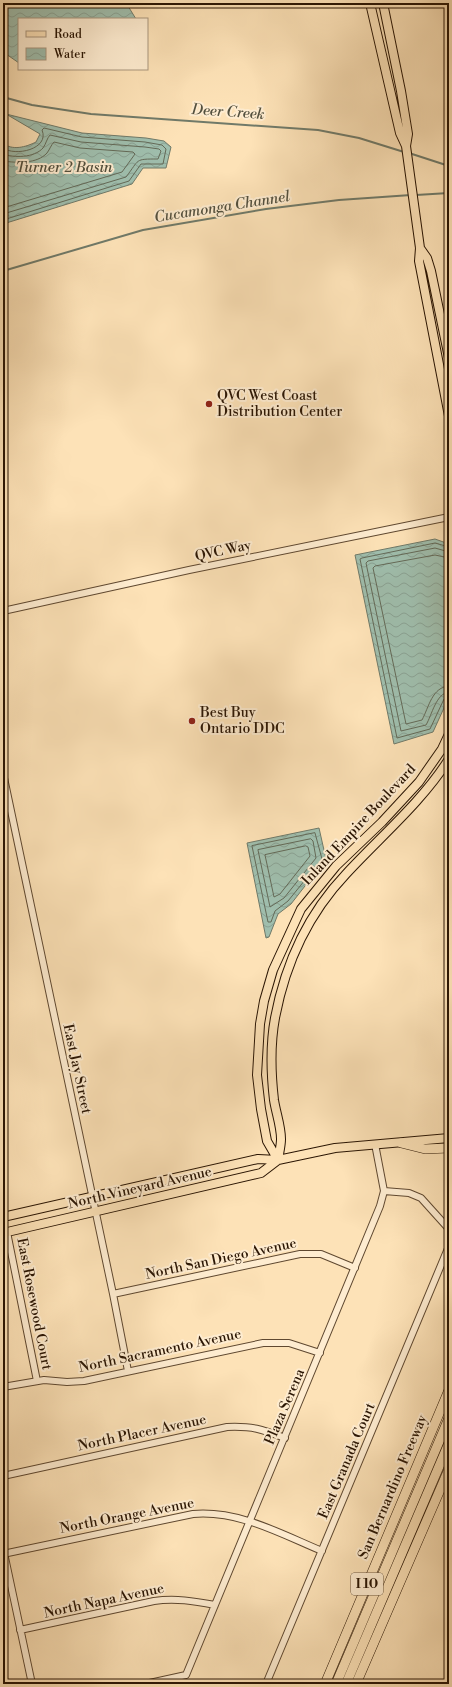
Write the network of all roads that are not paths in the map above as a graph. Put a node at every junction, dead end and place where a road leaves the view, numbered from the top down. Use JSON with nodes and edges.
{"nodes":[{"id":1,"x":370,"y":3,"type":"edge"},
{"id":2,"x":383,"y":3,"type":"edge"},
{"id":3,"x":406,"y":146,"type":"junction"},
{"id":4,"x":420,"y":248,"type":"junction"},
{"id":5,"x":449,"y":358,"type":"edge"},
{"id":6,"x":449,"y":416,"type":"edge"},
{"id":7,"x":449,"y":517,"type":"edge"},
{"id":8,"x":3,"y":611,"type":"edge"},
{"id":9,"x":449,"y":734,"type":"edge"},
{"id":10,"x":449,"y":759,"type":"edge"},
{"id":11,"x":3,"y":773,"type":"edge"},
{"id":12,"x":449,"y":1138,"type":"edge"},
{"id":13,"x":400,"y":1142,"type":"junction"},
{"id":14,"x":375,"y":1144,"type":"junction"},
{"id":15,"x":449,"y":1148,"type":"edge"},
{"id":16,"x":278,"y":1160,"type":"junction"},
{"id":17,"x":384,"y":1192,"type":"junction"},
{"id":18,"x":92,"y":1196,"type":"junction"},
{"id":19,"x":95,"y":1211,"type":"junction"},
{"id":20,"x":4,"y":1217,"type":"edge"},
{"id":21,"x":5,"y":1232,"type":"edge"},
{"id":22,"x":449,"y":1234,"type":"edge"},
{"id":23,"x":449,"y":1246,"type":"edge"},
{"id":24,"x":355,"y":1268,"type":"junction"},
{"id":25,"x":113,"y":1294,"type":"junction"},
{"id":26,"x":320,"y":1353,"type":"junction"},
{"id":27,"x":128,"y":1371,"type":"junction"},
{"id":28,"x":37,"y":1381,"type":"junction"},
{"id":29,"x":3,"y":1387,"type":"edge"},
{"id":30,"x":449,"y":1390,"type":"edge"},
{"id":31,"x":449,"y":1418,"type":"edge"},
{"id":32,"x":285,"y":1438,"type":"junction"},
{"id":33,"x":449,"y":1443,"type":"edge"},
{"id":34,"x":449,"y":1469,"type":"edge"},
{"id":35,"x":3,"y":1476,"type":"edge"},
{"id":36,"x":251,"y":1521,"type":"junction"},
{"id":37,"x":322,"y":1551,"type":"junction"},
{"id":38,"x":3,"y":1552,"type":"edge"},
{"id":39,"x":215,"y":1605,"type":"junction"},
{"id":40,"x":20,"y":1630,"type":"junction"},
{"id":41,"x":32,"y":1684,"type":"edge"},
{"id":42,"x":145,"y":1684,"type":"edge"},
{"id":43,"x":266,"y":1684,"type":"edge"},
{"id":44,"x":325,"y":1684,"type":"edge"},
{"id":45,"x":336,"y":1684,"type":"edge"},
{"id":46,"x":346,"y":1684,"type":"edge"},
{"id":47,"x":356,"y":1684,"type":"edge"}],
"edges":[{"from":1,"to":3,"type":"main road"},
{"from":2,"to":3,"type":"main road"},
{"from":3,"to":4,"type":"main road"},
{"from":4,"to":5,"type":"main road"},
{"from":4,"to":6,"type":"main road"},
{"from":7,"to":8,"type":"street","name":"QVC Way"},
{"from":9,"to":16,"type":"main road","name":"Inland Empire Boulevard"},
{"from":10,"to":16,"type":"main road","name":"Inland Empire Boulevard"},
{"from":11,"to":18,"type":"street","name":"East Jay Street"},
{"from":12,"to":13,"type":"main road","name":"North Vineyard Avenue"},
{"from":13,"to":14,"type":"main road","name":"North Vineyard Avenue"},
{"from":13,"to":15,"type":"highway"},
{"from":14,"to":16,"type":"main road","name":"North Vineyard Avenue"},
{"from":14,"to":17,"type":"street","name":"Plaza Serena"},
{"from":16,"to":18,"type":"main road","name":"North Vineyard Avenue"},
{"from":16,"to":19,"type":"main road","name":"North Vineyard Avenue"},
{"from":17,"to":22,"type":"street"},
{"from":17,"to":24,"type":"street","name":"Plaza Serena"},
{"from":18,"to":19,"type":"street","name":"East Jay Street"},
{"from":18,"to":20,"type":"main road","name":"North Vineyard Avenue"},
{"from":19,"to":21,"type":"main road","name":"North Vineyard Avenue"},
{"from":19,"to":25,"type":"street","name":"East Jay Street"},
{"from":21,"to":28,"type":"street","name":"East Rosewood Court"},
{"from":23,"to":37,"type":"street","name":"East Granada Court"},
{"from":24,"to":25,"type":"street","name":"North San Diego Avenue"},
{"from":24,"to":26,"type":"street","name":"Plaza Serena"},
{"from":25,"to":27,"type":"street","name":"East Jay Street"},
{"from":26,"to":27,"type":"street","name":"North Sacramento Avenue"},
{"from":26,"to":32,"type":"street","name":"Plaza Serena"},
{"from":27,"to":28,"type":"street","name":"North Sacramento Avenue"},
{"from":28,"to":29,"type":"street","name":"North Sacramento Avenue"},
{"from":30,"to":44,"type":"highway","name":"San Bernardino Freeway","number":"I 10"},
{"from":31,"to":45,"type":"highway"},
{"from":32,"to":35,"type":"street","name":"North Placer Avenue"},
{"from":32,"to":36,"type":"street","name":"Plaza Serena"},
{"from":33,"to":46,"type":"highway"},
{"from":34,"to":47,"type":"highway","number":"I 10"},
{"from":36,"to":37,"type":"street","name":"North Orange Avenue"},
{"from":36,"to":38,"type":"street","name":"North Orange Avenue"},
{"from":36,"to":39,"type":"street","name":"Plaza Serena"},
{"from":37,"to":43,"type":"street","name":"East Granada Court"},
{"from":38,"to":40,"type":"street"},
{"from":39,"to":40,"type":"street","name":"North Napa Avenue"},
{"from":39,"to":42,"type":"street","name":"Plaza Serena"},
{"from":40,"to":41,"type":"street"}]}
